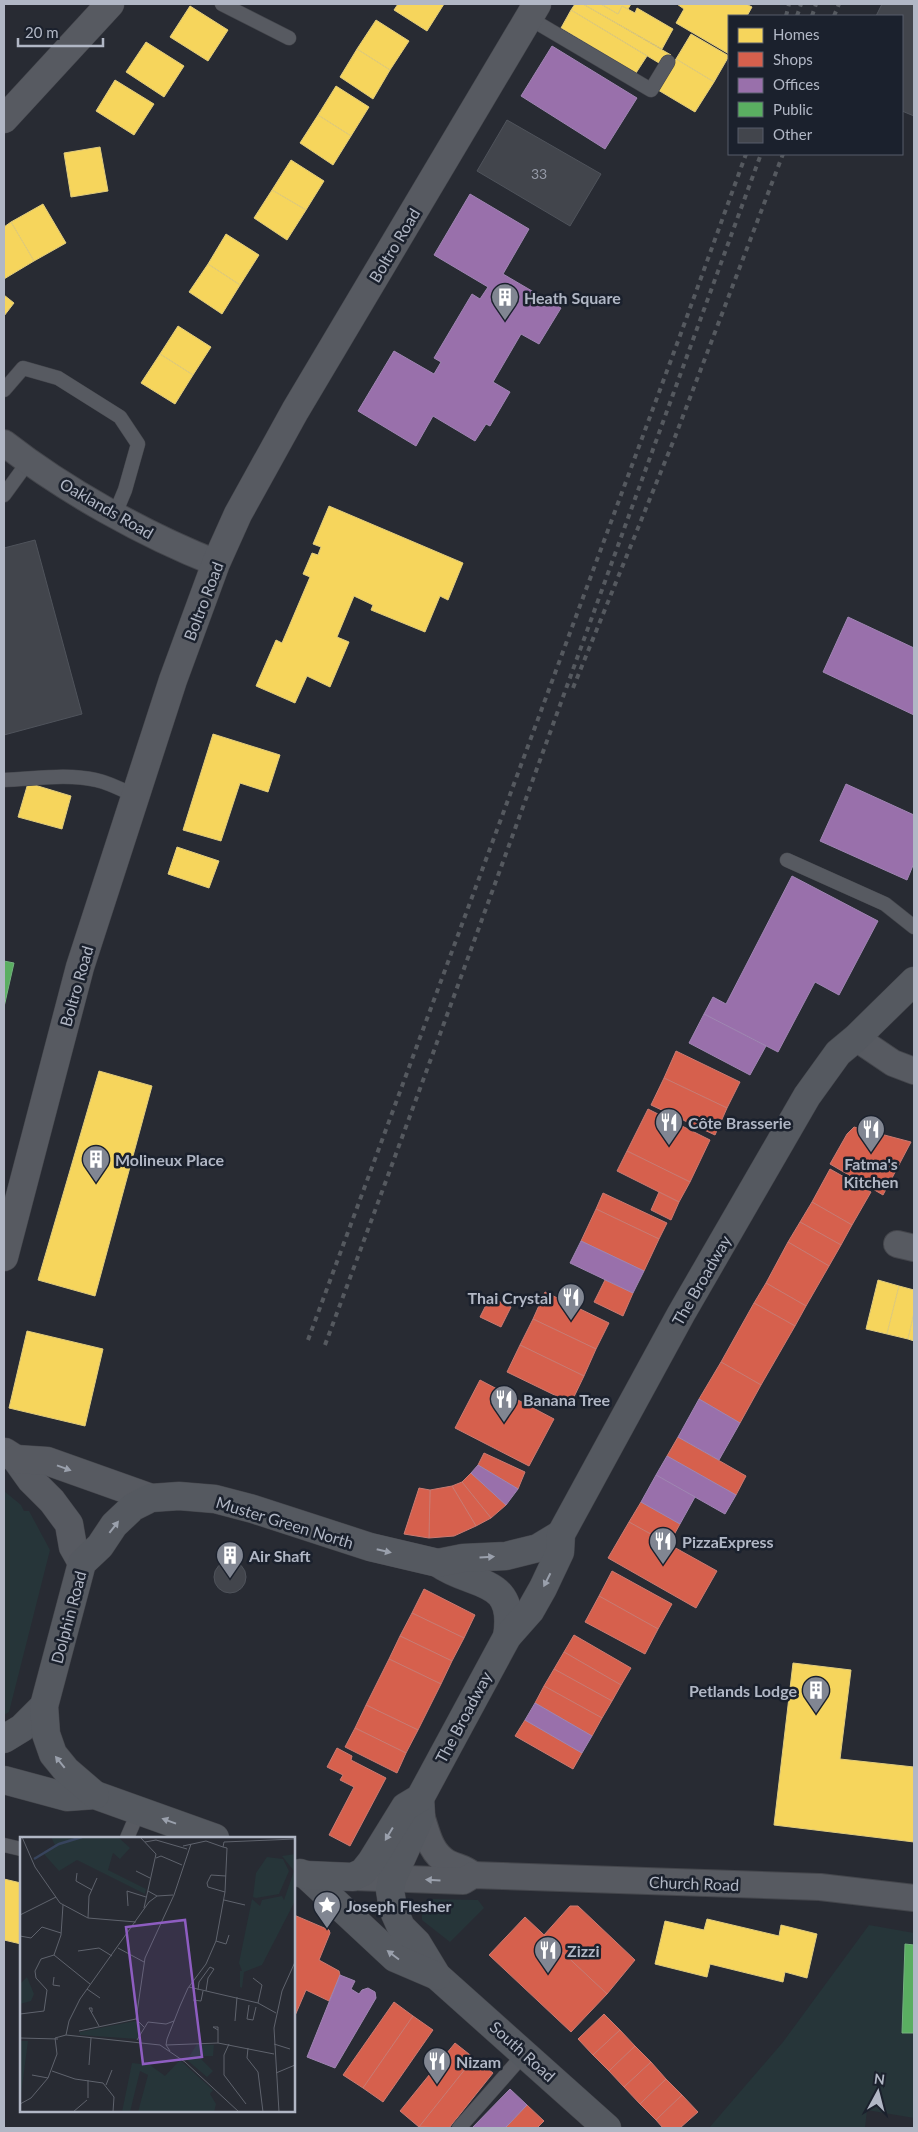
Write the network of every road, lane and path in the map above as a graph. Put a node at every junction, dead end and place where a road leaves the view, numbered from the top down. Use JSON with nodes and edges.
{"nodes":[{"id":1,"x":110,"y":4,"type":"edge"},
{"id":2,"x":222,"y":4,"type":"edge"},
{"id":3,"x":533,"y":11,"type":"edge"},
{"id":4,"x":289,"y":38,"type":"dead end"},
{"id":5,"x":668,"y":62,"type":"dead end"},
{"id":6,"x":4,"y":119,"type":"edge"},
{"id":7,"x":4,"y":390,"type":"edge"},
{"id":8,"x":4,"y":443,"type":"edge"},
{"id":9,"x":28,"y":462,"type":"junction"},
{"id":10,"x":4,"y":495,"type":"edge"},
{"id":11,"x":115,"y":514,"type":"junction"},
{"id":12,"x":216,"y":563,"type":"junction"},
{"id":13,"x":4,"y":780,"type":"edge"},
{"id":14,"x":136,"y":796,"type":"junction"},
{"id":15,"x":787,"y":860,"type":"dead end"},
{"id":16,"x":914,"y":927,"type":"edge"},
{"id":17,"x":914,"y":981,"type":"edge"},
{"id":18,"x":856,"y":1038,"type":"junction"},
{"id":19,"x":914,"y":1071,"type":"edge"},
{"id":20,"x":4,"y":1257,"type":"edge"},
{"id":21,"x":10,"y":1455,"type":"edge"},
{"id":22,"x":151,"y":1498,"type":"junction"},
{"id":23,"x":561,"y":1534,"type":"junction"},
{"id":24,"x":82,"y":1563,"type":"junction"},
{"id":25,"x":438,"y":1563,"type":"junction"},
{"id":26,"x":507,"y":1637,"type":"junction"},
{"id":27,"x":44,"y":1706,"type":"junction"},
{"id":28,"x":4,"y":1739,"type":"edge"},
{"id":29,"x":4,"y":1780,"type":"edge"},
{"id":30,"x":95,"y":1795,"type":"junction"},
{"id":31,"x":421,"y":1806,"type":"junction"},
{"id":32,"x":139,"y":1810,"type":"junction"},
{"id":33,"x":127,"y":1837,"type":"edge"},
{"id":34,"x":212,"y":1837,"type":"edge"},
{"id":35,"x":4,"y":1845,"type":"edge"},
{"id":36,"x":20,"y":1849,"type":"edge"},
{"id":37,"x":300,"y":1873,"type":"edge"},
{"id":38,"x":473,"y":1875,"type":"junction"},
{"id":39,"x":353,"y":1877,"type":"junction"},
{"id":40,"x":392,"y":1878,"type":"junction"},
{"id":41,"x":914,"y":1898,"type":"edge"},
{"id":42,"x":437,"y":1976,"type":"junction"},
{"id":43,"x":525,"y":2053,"type":"junction"},
{"id":44,"x":459,"y":2128,"type":"edge"},
{"id":45,"x":607,"y":2128,"type":"edge"}],
"edges":[{"from":1,"to":6,"type":"street"},
{"from":2,"to":4,"type":"lane"},
{"from":3,"to":5,"type":"lane"},
{"from":3,"to":12,"type":"street","name":"Boltro Road"},
{"from":7,"to":11,"type":"lane"},
{"from":8,"to":9,"type":"street","name":"Oaklands Road"},
{"from":9,"to":10,"type":"lane"},
{"from":9,"to":11,"type":"street","name":"Oaklands Road"},
{"from":11,"to":12,"type":"street","name":"Oaklands Road"},
{"from":12,"to":14,"type":"street","name":"Boltro Road"},
{"from":13,"to":14,"type":"lane"},
{"from":14,"to":20,"type":"street","name":"Boltro Road"},
{"from":15,"to":16,"type":"lane"},
{"from":17,"to":18,"type":"main road","name":"The Broadway"},
{"from":18,"to":19,"type":"street"},
{"from":18,"to":23,"type":"main road","name":"The Broadway"},
{"from":21,"to":22,"type":"street","name":"Muster Green North","one_way":true},
{"from":21,"to":24,"type":"street","name":"Muster Green North"},
{"from":24,"to":22,"type":"main road","name":"Dolphin Road","one_way":true},
{"from":22,"to":25,"type":"main road","name":"Muster Green North","one_way":true},
{"from":25,"to":23,"type":"main road","one_way":true},
{"from":23,"to":26,"type":"main road","name":"The Broadway","one_way":true},
{"from":24,"to":27,"type":"main road","name":"Dolphin Road"},
{"from":25,"to":26,"type":"main road","name":"The Broadway"},
{"from":26,"to":31,"type":"main road","name":"The Broadway"},
{"from":27,"to":28,"type":"main road"},
{"from":30,"to":27,"type":"main road","name":"Dolphin Road","one_way":true},
{"from":29,"to":30,"type":"main road"},
{"from":30,"to":32,"type":"main road"},
{"from":31,"to":38,"type":"street","name":"Church Road"},
{"from":31,"to":39,"type":"main road","name":"The Broadway","one_way":true},
{"from":31,"to":40,"type":"main road","name":"The Broadway"},
{"from":32,"to":33,"type":"lane"},
{"from":34,"to":32,"type":"main road","one_way":true},
{"from":35,"to":36,"type":"lane"},
{"from":37,"to":39,"type":"main road"},
{"from":42,"to":37,"type":"main road","one_way":true},
{"from":38,"to":40,"type":"street","name":"Church Road","one_way":true},
{"from":38,"to":41,"type":"street","name":"Church Road"},
{"from":39,"to":40,"type":"street","name":"Church Road"},
{"from":40,"to":42,"type":"main road","name":"The Broadway"},
{"from":42,"to":43,"type":"main road","name":"South Road"},
{"from":43,"to":44,"type":"lane"},
{"from":43,"to":45,"type":"main road","name":"South Road"}]}
